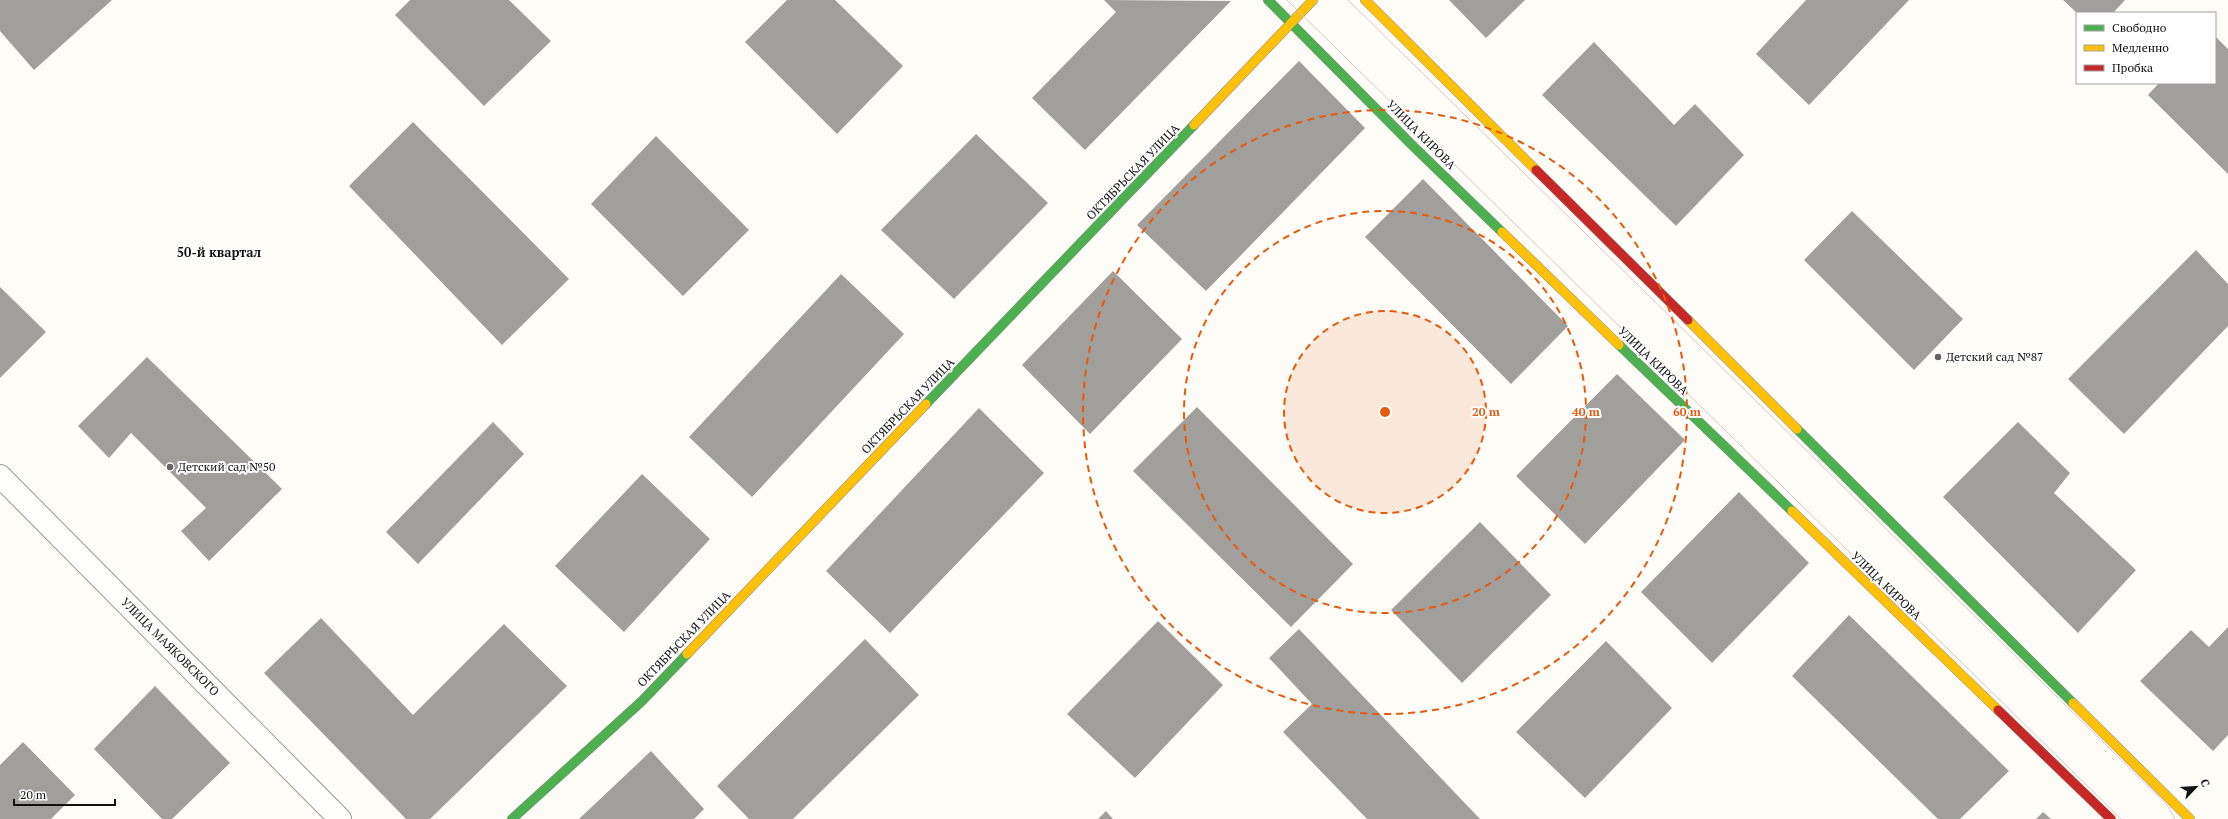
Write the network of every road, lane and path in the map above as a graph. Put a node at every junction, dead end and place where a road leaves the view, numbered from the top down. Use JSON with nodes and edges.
{"nodes":[{"id":1,"x":1268,"y":0,"type":"edge"},
{"id":2,"x":1313,"y":0,"type":"edge"},
{"id":3,"x":1365,"y":0,"type":"edge"},
{"id":4,"x":1292,"y":24,"type":"junction"},
{"id":5,"x":0,"y":476,"type":"edge"},
{"id":6,"x":340,"y":819,"type":"edge"},
{"id":7,"x":512,"y":819,"type":"edge"},
{"id":8,"x":2111,"y":819,"type":"edge"},
{"id":9,"x":2190,"y":819,"type":"edge"}],
"edges":[{"from":1,"to":4,"type":"street","name":"УЛИЦА КИРОВА"},
{"from":2,"to":4,"type":"street","name":"ОКТЯБРЬСКАЯ УЛИЦА"},
{"from":3,"to":9,"type":"street"},
{"from":4,"to":7,"type":"street","name":"ОКТЯБРЬСКАЯ УЛИЦА"},
{"from":4,"to":8,"type":"street","name":"УЛИЦА КИРОВА"},
{"from":5,"to":6,"type":"street","name":"УЛИЦА МАЯКОВСКОГО"}]}
